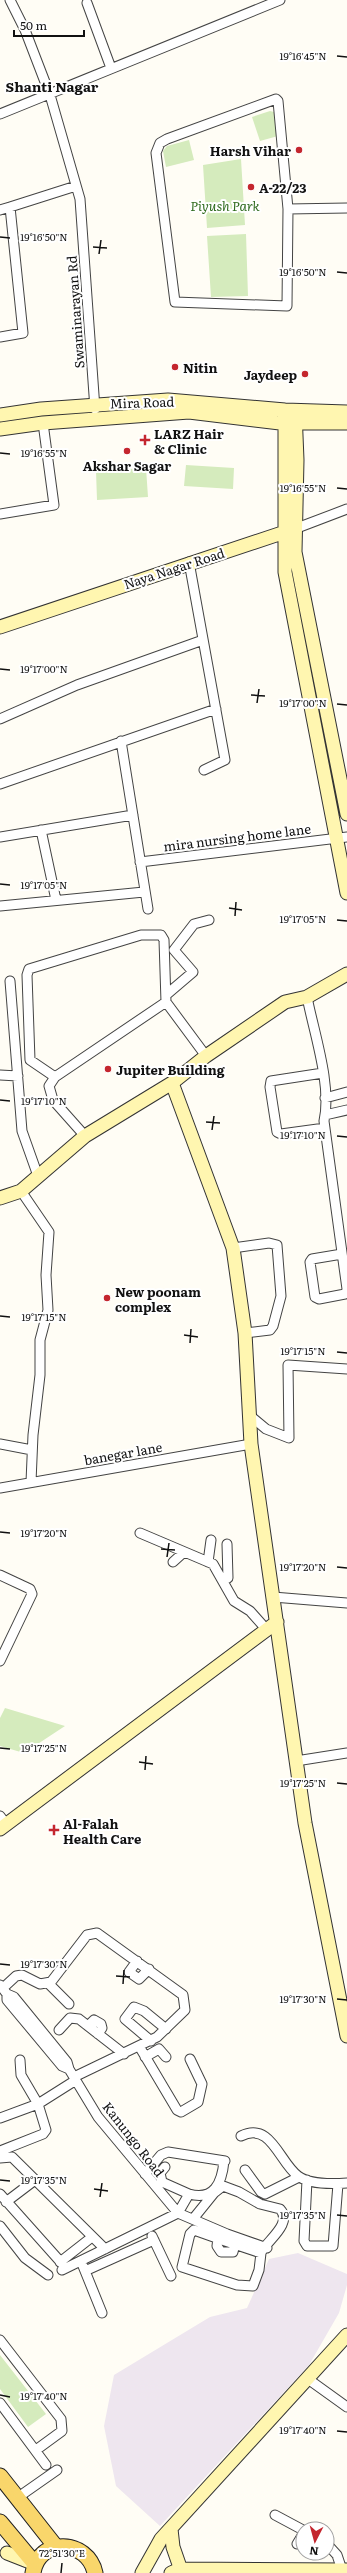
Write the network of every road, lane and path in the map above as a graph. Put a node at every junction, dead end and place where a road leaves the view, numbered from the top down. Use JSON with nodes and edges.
{"nodes":[{"id":1,"x":10,"y":0,"type":"edge"},
{"id":2,"x":280,"y":0,"type":"edge"},
{"id":3,"x":89,"y":1,"type":"edge"},
{"id":4,"x":111,"y":68,"type":"junction"},
{"id":5,"x":50,"y":95,"type":"junction"},
{"id":6,"x":0,"y":114,"type":"edge"},
{"id":7,"x":76,"y":186,"type":"junction"},
{"id":8,"x":10,"y":206,"type":"junction"},
{"id":9,"x":347,"y":208,"type":"edge"},
{"id":10,"x":288,"y":209,"type":"junction"},
{"id":11,"x":0,"y":210,"type":"edge"},
{"id":12,"x":0,"y":337,"type":"edge"},
{"id":13,"x":95,"y":405,"type":"junction"},
{"id":14,"x":347,"y":412,"type":"edge"},
{"id":15,"x":0,"y":415,"type":"edge"},
{"id":16,"x":288,"y":418,"type":"junction"},
{"id":17,"x":96,"y":419,"type":"junction"},
{"id":18,"x":43,"y":423,"type":"junction"},
{"id":19,"x":347,"y":423,"type":"edge"},
{"id":20,"x":0,"y":429,"type":"edge"},
{"id":21,"x":347,"y":509,"type":"edge"},
{"id":22,"x":0,"y":514,"type":"edge"},
{"id":23,"x":297,"y":528,"type":"junction"},
{"id":24,"x":283,"y":532,"type":"junction"},
{"id":25,"x":189,"y":562,"type":"junction"},
{"id":26,"x":0,"y":627,"type":"edge"},
{"id":27,"x":203,"y":640,"type":"junction"},
{"id":28,"x":216,"y":709,"type":"junction"},
{"id":29,"x":0,"y":719,"type":"edge"},
{"id":30,"x":121,"y":741,"type":"junction"},
{"id":31,"x":204,"y":770,"type":"dead end"},
{"id":32,"x":0,"y":784,"type":"edge"},
{"id":33,"x":347,"y":814,"type":"edge"},
{"id":34,"x":133,"y":815,"type":"junction"},
{"id":35,"x":41,"y":830,"type":"junction"},
{"id":36,"x":0,"y":837,"type":"edge"},
{"id":37,"x":342,"y":837,"type":"edge"},
{"id":38,"x":140,"y":862,"type":"junction"},
{"id":39,"x":144,"y":892,"type":"junction"},
{"id":40,"x":347,"y":893,"type":"edge"},
{"id":41,"x":56,"y":900,"type":"junction"},
{"id":42,"x":0,"y":906,"type":"edge"},
{"id":43,"x":148,"y":909,"type":"dead end"},
{"id":44,"x":210,"y":920,"type":"dead end"},
{"id":45,"x":347,"y":974,"type":"edge"},
{"id":46,"x":10,"y":981,"type":"dead end"},
{"id":47,"x":307,"y":997,"type":"junction"},
{"id":48,"x":166,"y":998,"type":"junction"},
{"id":49,"x":206,"y":1056,"type":"junction"},
{"id":50,"x":323,"y":1073,"type":"junction"},
{"id":51,"x":0,"y":1075,"type":"edge"},
{"id":52,"x":18,"y":1076,"type":"junction"},
{"id":53,"x":55,"y":1077,"type":"junction"},
{"id":54,"x":172,"y":1084,"type":"junction"},
{"id":55,"x":347,"y":1092,"type":"edge"},
{"id":56,"x":324,"y":1098,"type":"junction"},
{"id":57,"x":347,"y":1110,"type":"edge"},
{"id":58,"x":325,"y":1115,"type":"junction"},
{"id":59,"x":325,"y":1128,"type":"junction"},
{"id":60,"x":85,"y":1136,"type":"junction"},
{"id":61,"x":38,"y":1176,"type":"junction"},
{"id":62,"x":21,"y":1191,"type":"junction"},
{"id":63,"x":0,"y":1198,"type":"edge"},
{"id":64,"x":233,"y":1248,"type":"junction"},
{"id":65,"x":342,"y":1254,"type":"junction"},
{"id":66,"x":347,"y":1290,"type":"edge"},
{"id":67,"x":245,"y":1333,"type":"junction"},
{"id":68,"x":347,"y":1369,"type":"edge"},
{"id":69,"x":248,"y":1414,"type":"junction"},
{"id":70,"x":0,"y":1444,"type":"edge"},
{"id":71,"x":251,"y":1444,"type":"junction"},
{"id":72,"x":32,"y":1450,"type":"junction"},
{"id":73,"x":31,"y":1482,"type":"junction"},
{"id":74,"x":0,"y":1488,"type":"edge"},
{"id":75,"x":140,"y":1533,"type":"dead end"},
{"id":76,"x":211,"y":1540,"type":"dead end"},
{"id":77,"x":227,"y":1544,"type":"dead end"},
{"id":78,"x":184,"y":1552,"type":"junction"},
{"id":79,"x":172,"y":1562,"type":"dead end"},
{"id":80,"x":208,"y":1562,"type":"junction"},
{"id":81,"x":0,"y":1575,"type":"edge"},
{"id":82,"x":226,"y":1581,"type":"junction"},
{"id":83,"x":273,"y":1597,"type":"junction"},
{"id":84,"x":347,"y":1603,"type":"edge"},
{"id":85,"x":271,"y":1625,"type":"junction"},
{"id":86,"x":0,"y":1661,"type":"edge"},
{"id":87,"x":347,"y":1753,"type":"edge"},
{"id":88,"x":296,"y":1761,"type":"junction"},
{"id":89,"x":2,"y":1823,"type":"edge"},
{"id":90,"x":137,"y":1961,"type":"junction"},
{"id":91,"x":149,"y":1969,"type":"junction"},
{"id":92,"x":48,"y":1983,"type":"junction"},
{"id":93,"x":3,"y":1989,"type":"edge"},
{"id":94,"x":69,"y":2004,"type":"dead end"},
{"id":95,"x":166,"y":2029,"type":"junction"},
{"id":96,"x":59,"y":2030,"type":"dead end"},
{"id":97,"x":347,"y":2036,"type":"edge"},
{"id":98,"x":151,"y":2041,"type":"junction"},
{"id":99,"x":139,"y":2046,"type":"junction"},
{"id":100,"x":124,"y":2054,"type":"junction"},
{"id":101,"x":145,"y":2057,"type":"junction"},
{"id":102,"x":166,"y":2057,"type":"dead end"},
{"id":103,"x":190,"y":2059,"type":"dead end"},
{"id":104,"x":20,"y":2060,"type":"dead end"},
{"id":105,"x":75,"y":2078,"type":"junction"},
{"id":106,"x":38,"y":2104,"type":"junction"},
{"id":107,"x":0,"y":2118,"type":"edge"},
{"id":108,"x":241,"y":2136,"type":"dead end"},
{"id":109,"x":0,"y":2151,"type":"edge"},
{"id":110,"x":0,"y":2158,"type":"edge"},
{"id":111,"x":165,"y":2167,"type":"dead end"},
{"id":112,"x":245,"y":2170,"type":"dead end"},
{"id":113,"x":145,"y":2174,"type":"junction"},
{"id":114,"x":303,"y":2178,"type":"junction"},
{"id":115,"x":35,"y":2180,"type":"junction"},
{"id":116,"x":342,"y":2184,"type":"edge"},
{"id":117,"x":0,"y":2194,"type":"edge"},
{"id":118,"x":189,"y":2194,"type":"junction"},
{"id":119,"x":6,"y":2202,"type":"junction"},
{"id":120,"x":178,"y":2213,"type":"junction"},
{"id":121,"x":193,"y":2219,"type":"junction"},
{"id":122,"x":0,"y":2226,"type":"edge"},
{"id":123,"x":148,"y":2228,"type":"junction"},
{"id":124,"x":92,"y":2237,"type":"junction"},
{"id":125,"x":223,"y":2238,"type":"junction"},
{"id":126,"x":154,"y":2240,"type":"junction"},
{"id":127,"x":105,"y":2249,"type":"junction"},
{"id":128,"x":264,"y":2249,"type":"junction"},
{"id":129,"x":82,"y":2261,"type":"junction"},
{"id":130,"x":63,"y":2267,"type":"junction"},
{"id":131,"x":86,"y":2271,"type":"junction"},
{"id":132,"x":48,"y":2275,"type":"dead end"},
{"id":133,"x":171,"y":2276,"type":"dead end"},
{"id":134,"x":102,"y":2313,"type":"dead end"},
{"id":135,"x":347,"y":2335,"type":"edge"},
{"id":136,"x":0,"y":2340,"type":"edge"},
{"id":137,"x":308,"y":2379,"type":"junction"},
{"id":138,"x":0,"y":2403,"type":"edge"},
{"id":139,"x":347,"y":2407,"type":"edge"},
{"id":140,"x":36,"y":2450,"type":"junction"},
{"id":141,"x":46,"y":2464,"type":"dead end"},
{"id":142,"x":57,"y":2470,"type":"dead end"},
{"id":143,"x":0,"y":2476,"type":"edge"},
{"id":144,"x":17,"y":2498,"type":"junction"},
{"id":145,"x":275,"y":2515,"type":"dead end"},
{"id":146,"x":0,"y":2522,"type":"edge"},
{"id":147,"x":295,"y":2526,"type":"edge"},
{"id":148,"x":171,"y":2529,"type":"junction"},
{"id":149,"x":56,"y":2547,"type":"junction"},
{"id":150,"x":8,"y":2552,"type":"edge"},
{"id":151,"x":335,"y":2553,"type":"edge"},
{"id":152,"x":34,"y":2569,"type":"edge"},
{"id":153,"x":344,"y":2570,"type":"edge"},
{"id":154,"x":178,"y":2572,"type":"edge"},
{"id":155,"x":95,"y":2573,"type":"edge"},
{"id":156,"x":142,"y":2573,"type":"edge"}],
"edges":[{"from":1,"to":5,"type":"street","name":"Swaminarayan Rd"},
{"from":2,"to":4,"type":"street"},
{"from":3,"to":4,"type":"street"},
{"from":4,"to":5,"type":"street"},
{"from":5,"to":6,"type":"street"},
{"from":5,"to":7,"type":"street","name":"Swaminarayan Rd"},
{"from":7,"to":8,"type":"street"},
{"from":7,"to":13,"type":"street","name":"Swaminarayan Rd"},
{"from":8,"to":11,"type":"street"},
{"from":8,"to":12,"type":"street"},
{"from":9,"to":10,"type":"street"},
{"from":10,"to":10,"type":"street"},
{"from":13,"to":15,"type":"main road","name":"Mira Road"},
{"from":13,"to":16,"type":"main road","name":"Mira Road"},
{"from":13,"to":17,"type":"street","name":"Swaminarayan Rd"},
{"from":14,"to":16,"type":"main road"},
{"from":16,"to":17,"type":"main road","name":"Mira Road"},
{"from":16,"to":19,"type":"main road"},
{"from":16,"to":23,"type":"main road"},
{"from":16,"to":24,"type":"main road"},
{"from":17,"to":18,"type":"main road","name":"Mira Road"},
{"from":18,"to":20,"type":"main road","name":"Mira Road"},
{"from":18,"to":22,"type":"street"},
{"from":21,"to":23,"type":"street","name":"Naya Nagar Road"},
{"from":23,"to":24,"type":"main road","name":"Naya Nagar Road"},
{"from":23,"to":33,"type":"main road"},
{"from":24,"to":25,"type":"main road","name":"Naya Nagar Road"},
{"from":24,"to":37,"type":"main road"},
{"from":25,"to":26,"type":"main road","name":"Naya Nagar Road"},
{"from":25,"to":27,"type":"street"},
{"from":27,"to":28,"type":"street"},
{"from":27,"to":29,"type":"street"},
{"from":28,"to":30,"type":"street"},
{"from":28,"to":31,"type":"street"},
{"from":30,"to":32,"type":"street"},
{"from":30,"to":34,"type":"street"},
{"from":34,"to":35,"type":"street"},
{"from":34,"to":38,"type":"street"},
{"from":35,"to":36,"type":"street"},
{"from":35,"to":41,"type":"street"},
{"from":37,"to":38,"type":"street","name":"mira nursing home lane"},
{"from":37,"to":40,"type":"main road"},
{"from":38,"to":39,"type":"street"},
{"from":39,"to":41,"type":"street"},
{"from":39,"to":43,"type":"street"},
{"from":41,"to":42,"type":"street"},
{"from":44,"to":48,"type":"street"},
{"from":45,"to":47,"type":"main road"},
{"from":46,"to":52,"type":"street"},
{"from":47,"to":49,"type":"main road"},
{"from":47,"to":50,"type":"street"},
{"from":48,"to":49,"type":"street"},
{"from":48,"to":53,"type":"street"},
{"from":48,"to":53,"type":"street"},
{"from":49,"to":54,"type":"main road"},
{"from":50,"to":56,"type":"street"},
{"from":50,"to":59,"type":"street"},
{"from":51,"to":52,"type":"street"},
{"from":52,"to":61,"type":"street"},
{"from":53,"to":60,"type":"street"},
{"from":54,"to":60,"type":"main road"},
{"from":54,"to":64,"type":"main road"},
{"from":55,"to":56,"type":"street"},
{"from":56,"to":58,"type":"street"},
{"from":57,"to":58,"type":"street"},
{"from":58,"to":59,"type":"street"},
{"from":59,"to":65,"type":"street"},
{"from":60,"to":61,"type":"main road"},
{"from":61,"to":62,"type":"main road"},
{"from":62,"to":63,"type":"main road"},
{"from":62,"to":72,"type":"street"},
{"from":64,"to":67,"type":"main road"},
{"from":64,"to":67,"type":"street"},
{"from":65,"to":66,"type":"street"},
{"from":65,"to":66,"type":"street"},
{"from":67,"to":69,"type":"main road"},
{"from":68,"to":69,"type":"street"},
{"from":69,"to":71,"type":"main road"},
{"from":70,"to":72,"type":"street"},
{"from":71,"to":73,"type":"street","name":"banegar lane"},
{"from":71,"to":83,"type":"main road"},
{"from":72,"to":73,"type":"street"},
{"from":73,"to":74,"type":"street","name":"banegar lane"},
{"from":75,"to":78,"type":"street"},
{"from":76,"to":80,"type":"street"},
{"from":77,"to":82,"type":"street"},
{"from":78,"to":79,"type":"street"},
{"from":78,"to":80,"type":"street"},
{"from":80,"to":82,"type":"street"},
{"from":81,"to":86,"type":"street"},
{"from":82,"to":85,"type":"street"},
{"from":83,"to":84,"type":"street"},
{"from":83,"to":85,"type":"main road"},
{"from":85,"to":88,"type":"main road"},
{"from":85,"to":89,"type":"main road"},
{"from":87,"to":88,"type":"street"},
{"from":88,"to":97,"type":"main road"},
{"from":90,"to":91,"type":"street"},
{"from":90,"to":91,"type":"street"},
{"from":90,"to":92,"type":"street"},
{"from":91,"to":95,"type":"street"},
{"from":92,"to":93,"type":"street"},
{"from":92,"to":94,"type":"street"},
{"from":93,"to":105,"type":"street","name":"Kanungo Road"},
{"from":95,"to":98,"type":"street"},
{"from":95,"to":98,"type":"street"},
{"from":96,"to":100,"type":"street"},
{"from":98,"to":99,"type":"street"},
{"from":99,"to":100,"type":"street"},
{"from":99,"to":101,"type":"street"},
{"from":100,"to":105,"type":"street"},
{"from":101,"to":102,"type":"street"},
{"from":101,"to":103,"type":"street"},
{"from":104,"to":106,"type":"street"},
{"from":105,"to":106,"type":"street"},
{"from":105,"to":113,"type":"street","name":"Kanungo Road"},
{"from":106,"to":107,"type":"street"},
{"from":106,"to":109,"type":"street"},
{"from":108,"to":114,"type":"street"},
{"from":110,"to":115,"type":"street"},
{"from":111,"to":118,"type":"street"},
{"from":112,"to":114,"type":"street"},
{"from":113,"to":118,"type":"street"},
{"from":113,"to":120,"type":"street","name":"Kanungo Road"},
{"from":114,"to":116,"type":"street"},
{"from":114,"to":116,"type":"street"},
{"from":115,"to":119,"type":"street"},
{"from":115,"to":124,"type":"street"},
{"from":117,"to":119,"type":"street"},
{"from":118,"to":120,"type":"street"},
{"from":119,"to":130,"type":"street"},
{"from":120,"to":121,"type":"street","name":"Kanungo Road"},
{"from":120,"to":123,"type":"street"},
{"from":121,"to":125,"type":"street","name":"Kanungo Road"},
{"from":121,"to":128,"type":"street"},
{"from":122,"to":132,"type":"street"},
{"from":123,"to":126,"type":"street"},
{"from":123,"to":127,"type":"street"},
{"from":124,"to":127,"type":"street"},
{"from":124,"to":130,"type":"street"},
{"from":125,"to":128,"type":"street","name":"Kanungo Road"},
{"from":125,"to":128,"type":"street"},
{"from":125,"to":128,"type":"street"},
{"from":126,"to":131,"type":"street"},
{"from":126,"to":133,"type":"street"},
{"from":127,"to":129,"type":"street"},
{"from":129,"to":130,"type":"street"},
{"from":129,"to":131,"type":"street"},
{"from":131,"to":134,"type":"street"},
{"from":135,"to":137,"type":"main road"},
{"from":136,"to":140,"type":"street"},
{"from":137,"to":139,"type":"street"},
{"from":137,"to":148,"type":"main road"},
{"from":138,"to":140,"type":"street"},
{"from":140,"to":141,"type":"street"},
{"from":142,"to":144,"type":"street"},
{"from":143,"to":144,"type":"main road"},
{"from":144,"to":149,"type":"main road"},
{"from":145,"to":147,"type":"street"},
{"from":146,"to":150,"type":"main road"},
{"from":148,"to":154,"type":"main road"},
{"from":148,"to":156,"type":"main road"},
{"from":149,"to":152,"type":"main road"},
{"from":149,"to":155,"type":"main road"},
{"from":150,"to":152,"type":"main road"},
{"from":151,"to":153,"type":"street"},
{"from":153,"to":154,"type":"main road"}]}
